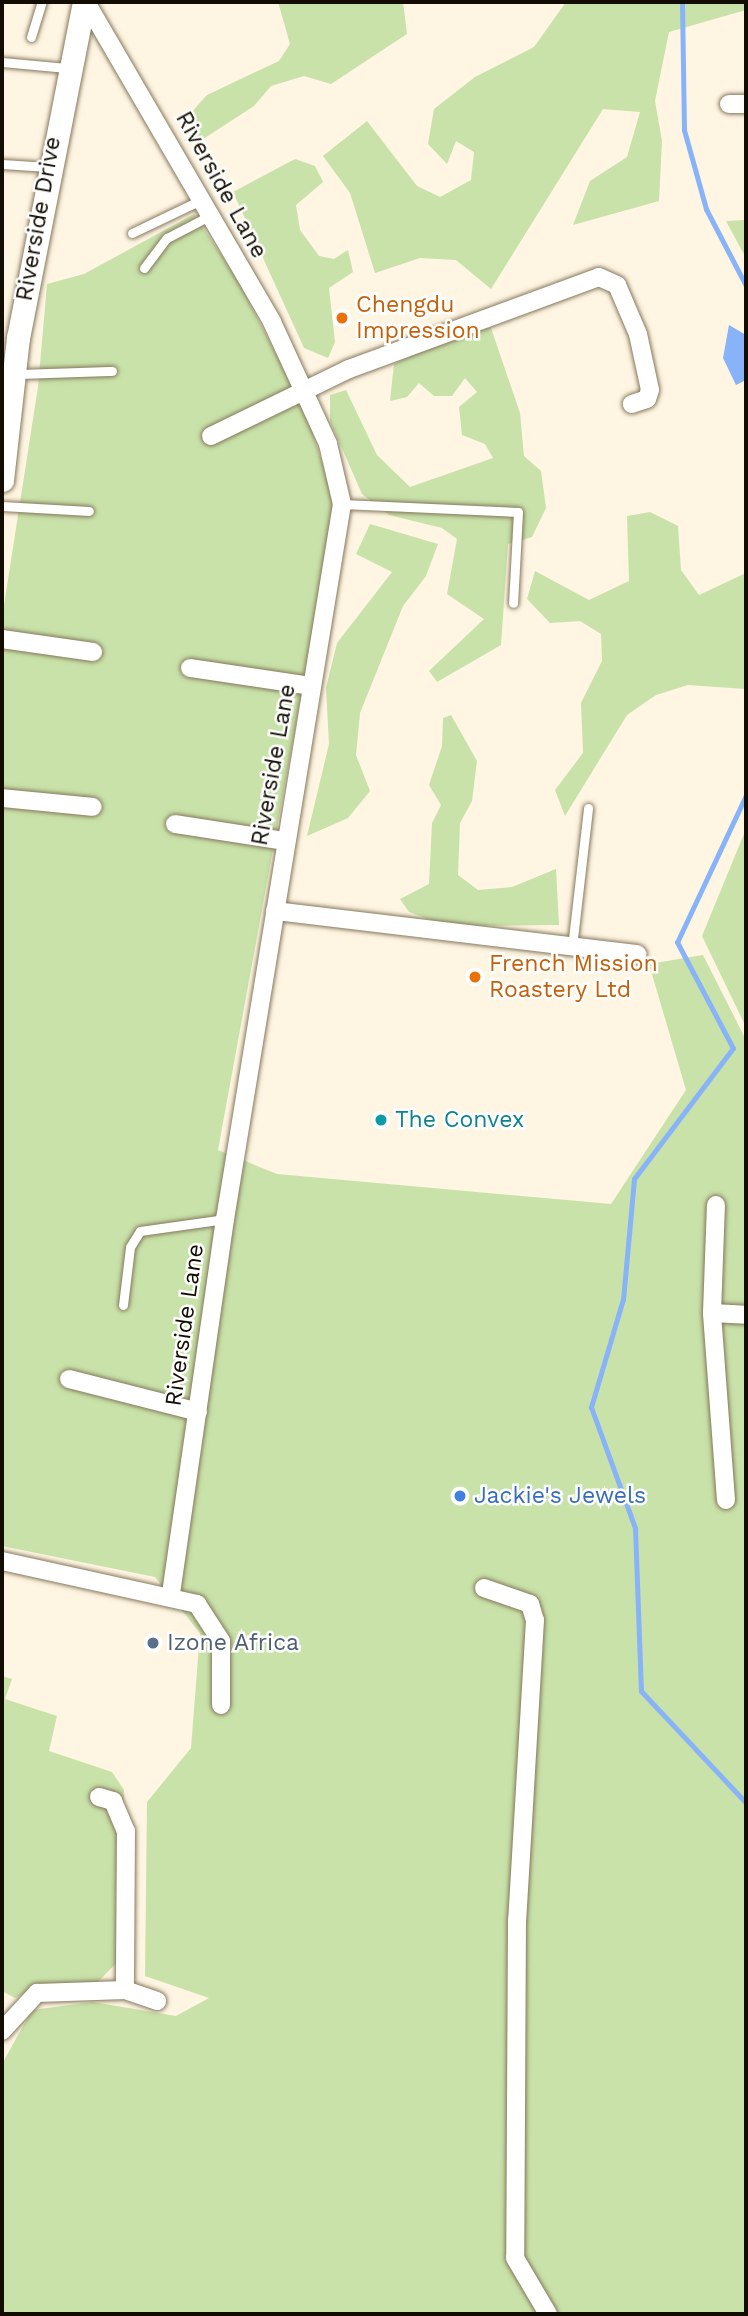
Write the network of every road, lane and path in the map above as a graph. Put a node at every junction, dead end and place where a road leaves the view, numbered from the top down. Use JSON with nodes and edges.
{"nodes":[{"id":1,"x":42,"y":2,"type":"edge"},
{"id":2,"x":85,"y":2,"type":"edge"},
{"id":3,"x":31,"y":37,"type":"dead end"},
{"id":4,"x":2,"y":62,"type":"edge"},
{"id":5,"x":67,"y":68,"type":"junction"},
{"id":6,"x":2,"y":164,"type":"edge"},
{"id":7,"x":48,"y":167,"type":"junction"},
{"id":8,"x":205,"y":208,"type":"junction"},
{"id":9,"x":132,"y":233,"type":"dead end"},
{"id":10,"x":144,"y":268,"type":"dead end"},
{"id":11,"x":10,"y":337,"type":"edge"},
{"id":12,"x":112,"y":371,"type":"dead end"},
{"id":13,"x":14,"y":374,"type":"junction"},
{"id":14,"x":304,"y":389,"type":"junction"},
{"id":15,"x":632,"y":404,"type":"dead end"},
{"id":16,"x":211,"y":436,"type":"dead end"},
{"id":17,"x":2,"y":480,"type":"edge"},
{"id":18,"x":342,"y":503,"type":"junction"},
{"id":19,"x":2,"y":506,"type":"edge"},
{"id":20,"x":89,"y":511,"type":"dead end"},
{"id":21,"x":513,"y":603,"type":"dead end"},
{"id":22,"x":2,"y":639,"type":"edge"},
{"id":23,"x":93,"y":652,"type":"dead end"},
{"id":24,"x":190,"y":668,"type":"dead end"},
{"id":25,"x":312,"y":686,"type":"junction"},
{"id":26,"x":2,"y":798,"type":"edge"},
{"id":27,"x":93,"y":807,"type":"dead end"},
{"id":28,"x":588,"y":808,"type":"dead end"},
{"id":29,"x":175,"y":824,"type":"dead end"},
{"id":30,"x":285,"y":841,"type":"junction"},
{"id":31,"x":275,"y":911,"type":"junction"},
{"id":32,"x":572,"y":947,"type":"junction"},
{"id":33,"x":637,"y":954,"type":"dead end"},
{"id":34,"x":716,"y":1205,"type":"dead end"},
{"id":35,"x":225,"y":1219,"type":"junction"},
{"id":36,"x":122,"y":1305,"type":"dead end"},
{"id":37,"x":712,"y":1313,"type":"junction"},
{"id":38,"x":746,"y":1315,"type":"edge"},
{"id":39,"x":69,"y":1379,"type":"dead end"},
{"id":40,"x":198,"y":1412,"type":"junction"},
{"id":41,"x":726,"y":1500,"type":"dead end"},
{"id":42,"x":2,"y":1561,"type":"edge"},
{"id":43,"x":484,"y":1588,"type":"dead end"},
{"id":44,"x":171,"y":1594,"type":"junction"},
{"id":45,"x":221,"y":1705,"type":"dead end"},
{"id":46,"x":99,"y":1797,"type":"dead end"},
{"id":47,"x":125,"y":1990,"type":"junction"},
{"id":48,"x":157,"y":2001,"type":"dead end"},
{"id":49,"x":2,"y":2031,"type":"edge"},
{"id":50,"x":548,"y":2314,"type":"edge"}],
"edges":[{"from":1,"to":3,"type":"lane"},
{"from":2,"to":5,"type":"street","name":"Riverside Drive"},
{"from":2,"to":8,"type":"street","name":"Riverside Lane"},
{"from":4,"to":5,"type":"lane"},
{"from":5,"to":7,"type":"street","name":"Riverside Drive"},
{"from":6,"to":7,"type":"lane"},
{"from":7,"to":11,"type":"street","name":"Riverside Drive"},
{"from":8,"to":9,"type":"lane"},
{"from":8,"to":10,"type":"lane"},
{"from":8,"to":14,"type":"street","name":"Riverside Lane"},
{"from":11,"to":13,"type":"street","name":"Riverside Drive"},
{"from":12,"to":13,"type":"lane"},
{"from":13,"to":17,"type":"street","name":"Riverside Drive"},
{"from":14,"to":15,"type":"street"},
{"from":14,"to":16,"type":"street"},
{"from":14,"to":18,"type":"street","name":"Riverside Lane"},
{"from":18,"to":21,"type":"lane"},
{"from":18,"to":25,"type":"street","name":"Riverside Lane"},
{"from":19,"to":20,"type":"lane"},
{"from":22,"to":23,"type":"street"},
{"from":24,"to":25,"type":"street"},
{"from":25,"to":30,"type":"street","name":"Riverside Lane"},
{"from":26,"to":27,"type":"street"},
{"from":28,"to":32,"type":"lane"},
{"from":29,"to":30,"type":"street"},
{"from":30,"to":31,"type":"street","name":"Riverside Lane"},
{"from":31,"to":32,"type":"street"},
{"from":31,"to":35,"type":"street","name":"Riverside Lane"},
{"from":32,"to":33,"type":"street"},
{"from":34,"to":37,"type":"street"},
{"from":35,"to":36,"type":"lane"},
{"from":35,"to":40,"type":"street","name":"Riverside Lane"},
{"from":37,"to":38,"type":"street"},
{"from":37,"to":41,"type":"street"},
{"from":39,"to":40,"type":"street"},
{"from":40,"to":44,"type":"street","name":"Riverside Lane"},
{"from":42,"to":44,"type":"street"},
{"from":43,"to":50,"type":"street"},
{"from":44,"to":45,"type":"street"},
{"from":46,"to":47,"type":"street"},
{"from":47,"to":48,"type":"street"},
{"from":47,"to":49,"type":"street"}]}
